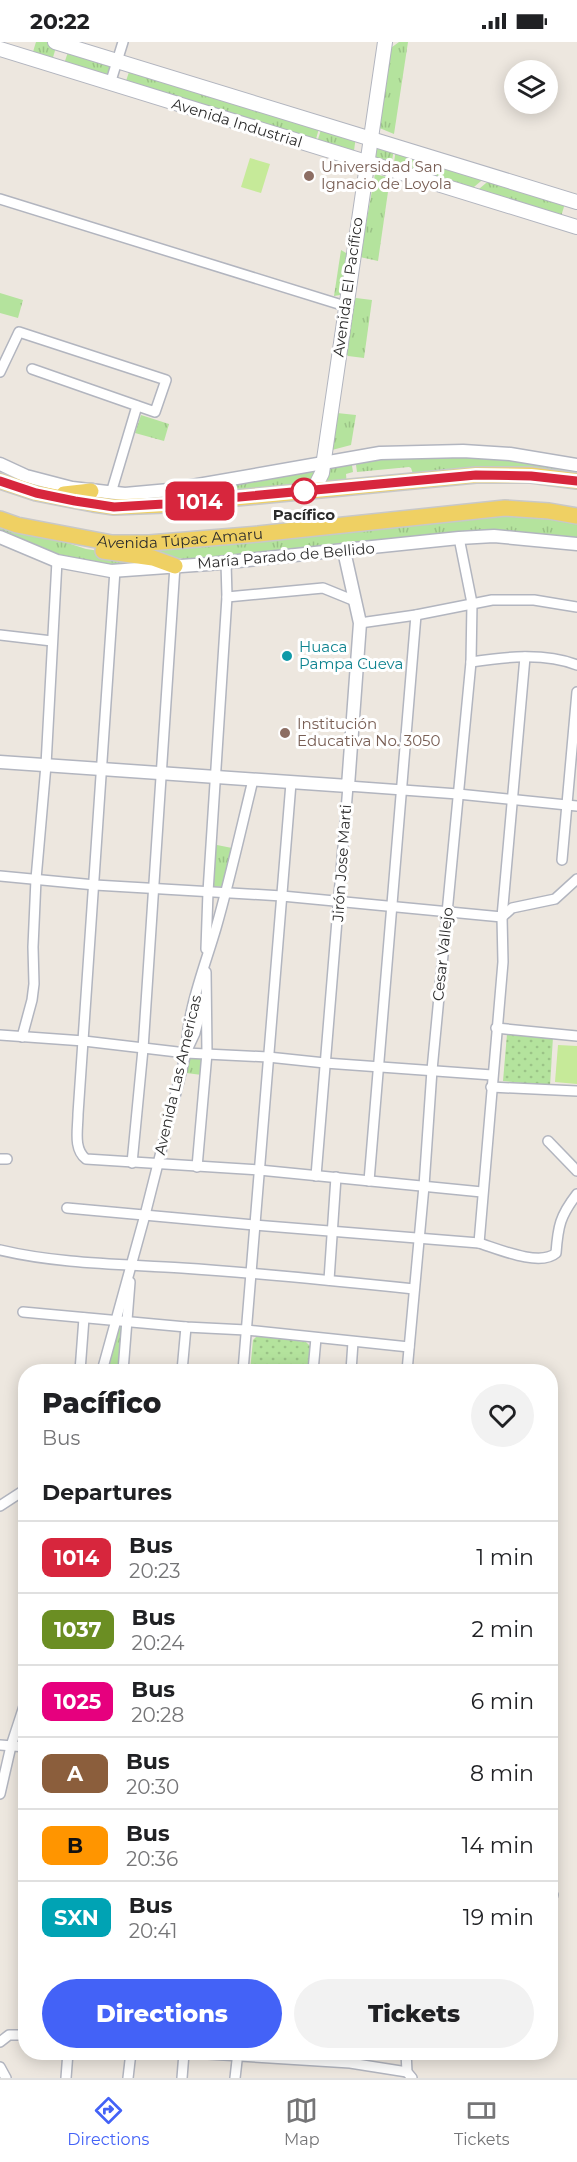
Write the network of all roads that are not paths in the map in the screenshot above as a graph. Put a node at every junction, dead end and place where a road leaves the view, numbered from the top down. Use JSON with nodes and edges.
{"nodes":[{"id":1,"x":55,"y":42,"type":"edge"},
{"id":2,"x":123,"y":42,"type":"edge"},
{"id":3,"x":385,"y":42,"type":"edge"},
{"id":4,"x":0,"y":49,"type":"edge"},
{"id":5,"x":117,"y":61,"type":"junction"},
{"id":6,"x":110,"y":84,"type":"junction"},
{"id":7,"x":280,"y":111,"type":"junction"},
{"id":8,"x":272,"y":133,"type":"junction"},
{"id":9,"x":370,"y":139,"type":"junction"},
{"id":10,"x":435,"y":159,"type":"junction"},
{"id":11,"x":366,"y":164,"type":"junction"},
{"id":12,"x":428,"y":182,"type":"junction"},
{"id":13,"x":0,"y":199,"type":"edge"},
{"id":14,"x":573,"y":201,"type":"edge"},
{"id":15,"x":562,"y":222,"type":"junction"},
{"id":16,"x":577,"y":227,"type":"edge"},
{"id":17,"x":345,"y":306,"type":"junction"},
{"id":18,"x":32,"y":369,"type":"dead end"},
{"id":19,"x":0,"y":372,"type":"edge"},
{"id":20,"x":137,"y":406,"type":"junction"},
{"id":21,"x":0,"y":465,"type":"edge"},
{"id":22,"x":577,"y":465,"type":"edge"},
{"id":23,"x":323,"y":466,"type":"junction"},
{"id":24,"x":0,"y":481,"type":"edge"},
{"id":25,"x":577,"y":481,"type":"edge"},
{"id":26,"x":332,"y":488,"type":"junction"},
{"id":27,"x":311,"y":490,"type":"junction"},
{"id":28,"x":91,"y":491,"type":"junction"},
{"id":29,"x":111,"y":493,"type":"junction"},
{"id":30,"x":48,"y":496,"type":"junction"},
{"id":31,"x":577,"y":516,"type":"edge"},
{"id":32,"x":0,"y":519,"type":"edge"},
{"id":33,"x":17,"y":525,"type":"junction"},
{"id":34,"x":0,"y":537,"type":"edge"},
{"id":35,"x":459,"y":538,"type":"junction"},
{"id":36,"x":577,"y":544,"type":"edge"},
{"id":37,"x":344,"y":551,"type":"junction"},
{"id":38,"x":57,"y":561,"type":"junction"},
{"id":39,"x":226,"y":562,"type":"junction"},
{"id":40,"x":175,"y":566,"type":"junction"},
{"id":41,"x":116,"y":570,"type":"junction"},
{"id":42,"x":227,"y":597,"type":"junction"},
{"id":43,"x":354,"y":600,"type":"junction"},
{"id":44,"x":472,"y":603,"type":"junction"},
{"id":45,"x":577,"y":607,"type":"edge"},
{"id":46,"x":416,"y":615,"type":"junction"},
{"id":47,"x":360,"y":623,"type":"junction"},
{"id":48,"x":0,"y":635,"type":"edge"},
{"id":49,"x":52,"y":641,"type":"junction"},
{"id":50,"x":525,"y":657,"type":"junction"},
{"id":51,"x":471,"y":662,"type":"junction"},
{"id":52,"x":577,"y":665,"type":"edge"},
{"id":53,"x":577,"y":692,"type":"edge"},
{"id":54,"x":0,"y":762,"type":"edge"},
{"id":55,"x":46,"y":765,"type":"junction"},
{"id":56,"x":103,"y":769,"type":"junction"},
{"id":57,"x":160,"y":773,"type":"junction"},
{"id":58,"x":215,"y":777,"type":"junction"},
{"id":59,"x":253,"y":780,"type":"junction"},
{"id":60,"x":291,"y":783,"type":"junction"},
{"id":61,"x":348,"y":786,"type":"junction"},
{"id":62,"x":402,"y":791,"type":"junction"},
{"id":63,"x":458,"y":794,"type":"junction"},
{"id":64,"x":513,"y":800,"type":"junction"},
{"id":65,"x":572,"y":806,"type":"edge"},
{"id":66,"x":562,"y":860,"type":"dead end"},
{"id":67,"x":0,"y":876,"type":"edge"},
{"id":68,"x":36,"y":879,"type":"junction"},
{"id":69,"x":577,"y":879,"type":"edge"},
{"id":70,"x":94,"y":885,"type":"junction"},
{"id":71,"x":152,"y":888,"type":"junction"},
{"id":72,"x":208,"y":892,"type":"junction"},
{"id":73,"x":226,"y":893,"type":"junction"},
{"id":74,"x":282,"y":896,"type":"junction"},
{"id":75,"x":339,"y":902,"type":"junction"},
{"id":76,"x":393,"y":906,"type":"junction"},
{"id":77,"x":448,"y":912,"type":"junction"},
{"id":78,"x":502,"y":917,"type":"junction"},
{"id":79,"x":206,"y":965,"type":"junction"},
{"id":80,"x":496,"y":1028,"type":"junction"},
{"id":81,"x":0,"y":1035,"type":"edge"},
{"id":82,"x":577,"y":1036,"type":"edge"},
{"id":83,"x":22,"y":1037,"type":"junction"},
{"id":84,"x":84,"y":1041,"type":"junction"},
{"id":85,"x":143,"y":1048,"type":"junction"},
{"id":86,"x":186,"y":1053,"type":"junction"},
{"id":87,"x":207,"y":1053,"type":"junction"},
{"id":88,"x":268,"y":1057,"type":"junction"},
{"id":89,"x":325,"y":1063,"type":"junction"},
{"id":90,"x":379,"y":1067,"type":"junction"},
{"id":91,"x":432,"y":1070,"type":"junction"},
{"id":92,"x":492,"y":1075,"type":"junction"},
{"id":93,"x":491,"y":1087,"type":"junction"},
{"id":94,"x":577,"y":1091,"type":"edge"},
{"id":95,"x":548,"y":1141,"type":"dead end"},
{"id":96,"x":132,"y":1163,"type":"junction"},
{"id":97,"x":158,"y":1165,"type":"junction"},
{"id":98,"x":197,"y":1167,"type":"junction"},
{"id":99,"x":259,"y":1170,"type":"junction"},
{"id":100,"x":577,"y":1171,"type":"edge"},
{"id":101,"x":316,"y":1176,"type":"junction"},
{"id":102,"x":336,"y":1177,"type":"junction"},
{"id":103,"x":369,"y":1180,"type":"junction"},
{"id":104,"x":424,"y":1186,"type":"junction"},
{"id":105,"x":482,"y":1192,"type":"junction"},
{"id":106,"x":577,"y":1194,"type":"edge"},
{"id":107,"x":67,"y":1208,"type":"dead end"},
{"id":108,"x":145,"y":1215,"type":"junction"},
{"id":109,"x":254,"y":1225,"type":"junction"},
{"id":110,"x":333,"y":1231,"type":"junction"},
{"id":111,"x":419,"y":1237,"type":"junction"},
{"id":112,"x":479,"y":1242,"type":"junction"},
{"id":113,"x":0,"y":1250,"type":"edge"},
{"id":114,"x":132,"y":1265,"type":"junction"},
{"id":115,"x":251,"y":1273,"type":"junction"},
{"id":116,"x":329,"y":1280,"type":"junction"},
{"id":117,"x":414,"y":1288,"type":"junction"},
{"id":118,"x":23,"y":1312,"type":"dead end"},
{"id":119,"x":84,"y":1318,"type":"junction"},
{"id":120,"x":115,"y":1320,"type":"junction"},
{"id":121,"x":127,"y":1321,"type":"junction"},
{"id":122,"x":186,"y":1327,"type":"junction"},
{"id":123,"x":246,"y":1330,"type":"junction"},
{"id":124,"x":316,"y":1338,"type":"junction"},
{"id":125,"x":353,"y":1342,"type":"junction"},
{"id":126,"x":409,"y":1347,"type":"junction"},
{"id":127,"x":81,"y":1364,"type":"edge"},
{"id":128,"x":104,"y":1364,"type":"edge"},
{"id":129,"x":124,"y":1364,"type":"edge"},
{"id":130,"x":183,"y":1364,"type":"edge"},
{"id":131,"x":244,"y":1364,"type":"edge"},
{"id":132,"x":314,"y":1364,"type":"edge"},
{"id":133,"x":351,"y":1364,"type":"edge"},
{"id":134,"x":408,"y":1364,"type":"edge"},
{"id":135,"x":18,"y":1494,"type":"edge"},
{"id":136,"x":0,"y":1506,"type":"edge"},
{"id":137,"x":18,"y":1725,"type":"edge"},
{"id":138,"x":0,"y":1745,"type":"edge"},
{"id":139,"x":11,"y":1746,"type":"junction"},
{"id":140,"x":18,"y":1747,"type":"edge"},
{"id":141,"x":0,"y":1794,"type":"edge"},
{"id":142,"x":18,"y":2035,"type":"edge"},
{"id":143,"x":0,"y":2042,"type":"edge"},
{"id":144,"x":67,"y":2060,"type":"edge"},
{"id":145,"x":129,"y":2060,"type":"edge"},
{"id":146,"x":180,"y":2060,"type":"edge"},
{"id":147,"x":237,"y":2060,"type":"edge"},
{"id":148,"x":324,"y":2060,"type":"edge"},
{"id":149,"x":350,"y":2060,"type":"edge"},
{"id":150,"x":407,"y":2060,"type":"edge"},
{"id":151,"x":350,"y":2063,"type":"junction"},
{"id":152,"x":0,"y":2067,"type":"edge"},
{"id":153,"x":409,"y":2075,"type":"edge"},
{"id":154,"x":6,"y":2078,"type":"edge"},
{"id":155,"x":66,"y":2078,"type":"edge"},
{"id":156,"x":128,"y":2078,"type":"edge"},
{"id":157,"x":182,"y":2078,"type":"edge"},
{"id":158,"x":235,"y":2078,"type":"edge"}],
"edges":[{"from":1,"to":5,"type":"main road","name":"Avenida Industrial"},
{"from":2,"to":5,"type":"street"},
{"from":3,"to":9,"type":"main road","name":"Avenida El Pacífico"},
{"from":4,"to":6,"type":"main road","name":"Avenida Industrial"},
{"from":5,"to":6,"type":"street"},
{"from":5,"to":7,"type":"main road","name":"Avenida Industrial"},
{"from":6,"to":8,"type":"main road","name":"Avenida Industrial"},
{"from":7,"to":8,"type":"main road"},
{"from":7,"to":9,"type":"main road","name":"Avenida Industrial"},
{"from":8,"to":11,"type":"main road","name":"Avenida Industrial"},
{"from":9,"to":10,"type":"main road","name":"Avenida Industrial"},
{"from":9,"to":11,"type":"main road","name":"Avenida El Pacífico"},
{"from":10,"to":12,"type":"main road"},
{"from":10,"to":14,"type":"main road","name":"Avenida Industrial"},
{"from":11,"to":12,"type":"main road","name":"Avenida Industrial"},
{"from":11,"to":17,"type":"main road","name":"Avenida El Pacífico"},
{"from":12,"to":15,"type":"main road","name":"Avenida Industrial"},
{"from":13,"to":17,"type":"street"},
{"from":14,"to":15,"type":"main road"},
{"from":15,"to":16,"type":"main road","name":"Avenida Industrial"},
{"from":17,"to":23,"type":"main road","name":"Avenida El Pacífico"},
{"from":18,"to":20,"type":"street"},
{"from":19,"to":20,"type":"street"},
{"from":20,"to":29,"type":"street"},
{"from":21,"to":28,"type":"street"},
{"from":22,"to":23,"type":"street"},
{"from":23,"to":26,"type":"main road"},
{"from":23,"to":27,"type":"main road","name":"Avenida El Pacífico"},
{"from":23,"to":29,"type":"street"},
{"from":24,"to":30,"type":"main road"},
{"from":25,"to":26,"type":"main road"},
{"from":26,"to":27,"type":"main road"},
{"from":27,"to":30,"type":"main road"},
{"from":28,"to":29,"type":"street"},
{"from":28,"to":30,"type":"main road"},
{"from":31,"to":33,"type":"main road","name":"Avenida Túpac Amaru"},
{"from":32,"to":33,"type":"main road","name":"Avenida Túpac Amaru"},
{"from":33,"to":40,"type":"main road"},
{"from":34,"to":38,"type":"street","name":"María Parado de Bellido"},
{"from":35,"to":36,"type":"street","name":"María Parado de Bellido"},
{"from":35,"to":37,"type":"street","name":"María Parado de Bellido"},
{"from":35,"to":44,"type":"street","name":"Cesar Vallejo"},
{"from":37,"to":39,"type":"street","name":"María Parado de Bellido"},
{"from":37,"to":43,"type":"street","name":"Jirón Jose Marti"},
{"from":38,"to":41,"type":"street","name":"María Parado de Bellido"},
{"from":38,"to":49,"type":"street"},
{"from":39,"to":40,"type":"street","name":"María Parado de Bellido"},
{"from":39,"to":42,"type":"street"},
{"from":40,"to":41,"type":"street","name":"María Parado de Bellido"},
{"from":40,"to":57,"type":"street"},
{"from":41,"to":56,"type":"street"},
{"from":42,"to":43,"type":"street"},
{"from":42,"to":58,"type":"street"},
{"from":43,"to":47,"type":"street","name":"Jirón Jose Marti"},
{"from":44,"to":45,"type":"street"},
{"from":44,"to":46,"type":"street"},
{"from":44,"to":51,"type":"street","name":"Cesar Vallejo"},
{"from":46,"to":47,"type":"street"},
{"from":46,"to":62,"type":"street"},
{"from":47,"to":61,"type":"street","name":"Jirón Jose Marti"},
{"from":48,"to":49,"type":"street"},
{"from":49,"to":55,"type":"street"},
{"from":50,"to":51,"type":"street"},
{"from":50,"to":52,"type":"street"},
{"from":50,"to":64,"type":"street"},
{"from":51,"to":63,"type":"street","name":"Cesar Vallejo"},
{"from":53,"to":65,"type":"street"},
{"from":54,"to":55,"type":"street"},
{"from":55,"to":56,"type":"street"},
{"from":55,"to":68,"type":"street"},
{"from":56,"to":57,"type":"street"},
{"from":56,"to":70,"type":"street"},
{"from":57,"to":58,"type":"street"},
{"from":57,"to":71,"type":"street"},
{"from":58,"to":59,"type":"street"},
{"from":58,"to":72,"type":"street"},
{"from":59,"to":60,"type":"street"},
{"from":59,"to":73,"type":"street","name":"Avenida Las Americas"},
{"from":60,"to":61,"type":"street"},
{"from":60,"to":74,"type":"street"},
{"from":61,"to":62,"type":"street"},
{"from":61,"to":75,"type":"street","name":"Jirón Jose Marti"},
{"from":62,"to":63,"type":"street"},
{"from":62,"to":76,"type":"street"},
{"from":63,"to":64,"type":"street"},
{"from":63,"to":77,"type":"street","name":"Cesar Vallejo"},
{"from":64,"to":65,"type":"street"},
{"from":64,"to":78,"type":"street"},
{"from":65,"to":66,"type":"street"},
{"from":67,"to":68,"type":"street"},
{"from":68,"to":70,"type":"street"},
{"from":68,"to":83,"type":"street"},
{"from":69,"to":78,"type":"street"},
{"from":70,"to":71,"type":"street"},
{"from":70,"to":84,"type":"street"},
{"from":71,"to":72,"type":"street"},
{"from":71,"to":85,"type":"street"},
{"from":72,"to":73,"type":"street"},
{"from":72,"to":79,"type":"street"},
{"from":73,"to":74,"type":"street"},
{"from":73,"to":79,"type":"street","name":"Avenida Las Americas"},
{"from":74,"to":75,"type":"street"},
{"from":74,"to":88,"type":"street"},
{"from":75,"to":76,"type":"street"},
{"from":75,"to":89,"type":"street","name":"Jirón Jose Marti"},
{"from":76,"to":77,"type":"street"},
{"from":76,"to":90,"type":"street"},
{"from":77,"to":78,"type":"street"},
{"from":77,"to":91,"type":"street","name":"Cesar Vallejo"},
{"from":78,"to":80,"type":"street"},
{"from":79,"to":86,"type":"street","name":"Avenida Las Americas"},
{"from":79,"to":87,"type":"street"},
{"from":80,"to":82,"type":"street"},
{"from":80,"to":92,"type":"street"},
{"from":81,"to":83,"type":"street"},
{"from":83,"to":84,"type":"street"},
{"from":84,"to":85,"type":"street"},
{"from":84,"to":96,"type":"street"},
{"from":85,"to":86,"type":"street"},
{"from":85,"to":96,"type":"street"},
{"from":86,"to":87,"type":"street"},
{"from":86,"to":97,"type":"street","name":"Avenida Las Americas"},
{"from":87,"to":88,"type":"street"},
{"from":87,"to":98,"type":"street"},
{"from":88,"to":89,"type":"street"},
{"from":88,"to":99,"type":"street"},
{"from":89,"to":90,"type":"street"},
{"from":89,"to":101,"type":"street","name":"Jirón Jose Marti"},
{"from":90,"to":91,"type":"street"},
{"from":90,"to":103,"type":"street"},
{"from":91,"to":92,"type":"street"},
{"from":91,"to":104,"type":"street","name":"Cesar Vallejo"},
{"from":92,"to":93,"type":"street"},
{"from":93,"to":94,"type":"street"},
{"from":93,"to":105,"type":"street"},
{"from":95,"to":100,"type":"street"},
{"from":96,"to":97,"type":"street"},
{"from":97,"to":98,"type":"street"},
{"from":97,"to":108,"type":"street","name":"Avenida Las Americas"},
{"from":98,"to":99,"type":"street"},
{"from":99,"to":101,"type":"street"},
{"from":99,"to":109,"type":"street"},
{"from":101,"to":102,"type":"street"},
{"from":102,"to":103,"type":"street"},
{"from":102,"to":110,"type":"street"},
{"from":103,"to":104,"type":"street"},
{"from":104,"to":105,"type":"street"},
{"from":104,"to":111,"type":"street","name":"Cesar Vallejo"},
{"from":105,"to":112,"type":"street"},
{"from":106,"to":112,"type":"street"},
{"from":107,"to":108,"type":"street"},
{"from":108,"to":109,"type":"street"},
{"from":108,"to":114,"type":"street","name":"Avenida Las Americas"},
{"from":109,"to":110,"type":"street"},
{"from":109,"to":115,"type":"street"},
{"from":110,"to":111,"type":"street"},
{"from":110,"to":116,"type":"street"},
{"from":111,"to":112,"type":"street"},
{"from":111,"to":117,"type":"street","name":"Cesar Vallejo"},
{"from":113,"to":114,"type":"street"},
{"from":114,"to":115,"type":"street"},
{"from":114,"to":120,"type":"street","name":"Avenida Las Americas"},
{"from":114,"to":121,"type":"street"},
{"from":115,"to":116,"type":"street"},
{"from":115,"to":123,"type":"street"},
{"from":116,"to":117,"type":"street"},
{"from":117,"to":126,"type":"street","name":"Cesar Vallejo"},
{"from":118,"to":119,"type":"street"},
{"from":119,"to":120,"type":"street"},
{"from":119,"to":127,"type":"street"},
{"from":120,"to":121,"type":"street"},
{"from":120,"to":128,"type":"street","name":"Avenida Las Americas"},
{"from":121,"to":122,"type":"street"},
{"from":121,"to":129,"type":"street"},
{"from":122,"to":123,"type":"street"},
{"from":122,"to":130,"type":"street"},
{"from":123,"to":124,"type":"street"},
{"from":123,"to":131,"type":"street"},
{"from":124,"to":125,"type":"street"},
{"from":124,"to":132,"type":"street"},
{"from":125,"to":126,"type":"street"},
{"from":125,"to":133,"type":"street"},
{"from":126,"to":134,"type":"street","name":"Cesar Vallejo"},
{"from":135,"to":136,"type":"street"},
{"from":137,"to":139,"type":"street"},
{"from":138,"to":139,"type":"street"},
{"from":139,"to":140,"type":"street"},
{"from":139,"to":141,"type":"street"},
{"from":142,"to":143,"type":"street"},
{"from":144,"to":155,"type":"street"},
{"from":145,"to":156,"type":"street"},
{"from":146,"to":157,"type":"street"},
{"from":147,"to":158,"type":"street"},
{"from":148,"to":151,"type":"street"},
{"from":149,"to":151,"type":"street"},
{"from":150,"to":153,"type":"street"},
{"from":151,"to":153,"type":"street"},
{"from":152,"to":154,"type":"street"}]}
